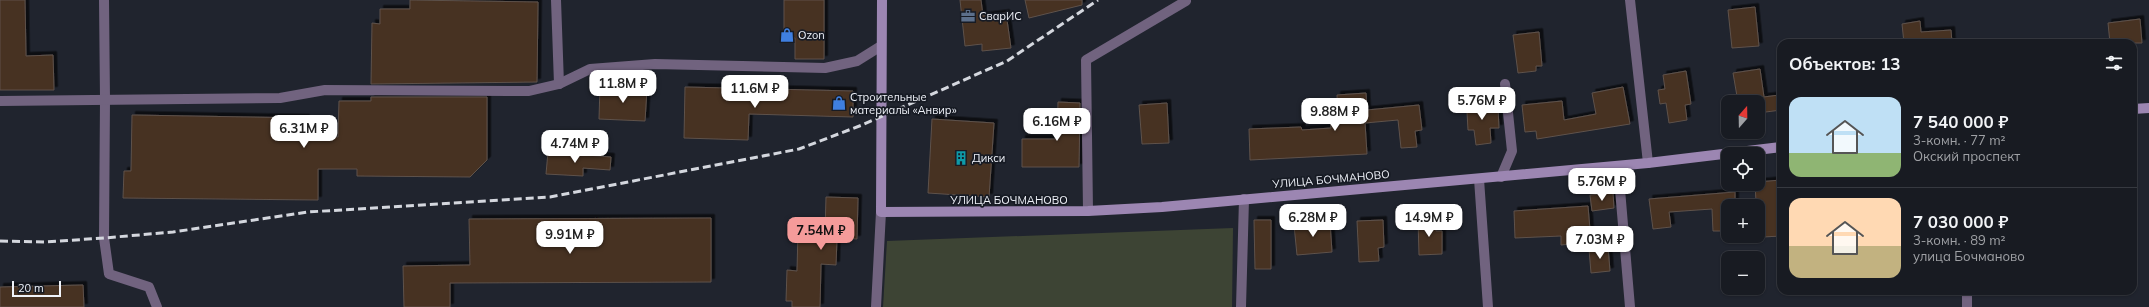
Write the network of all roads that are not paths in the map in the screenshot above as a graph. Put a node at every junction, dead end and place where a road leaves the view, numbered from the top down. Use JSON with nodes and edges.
{"nodes":[{"id":1,"x":104,"y":0,"type":"edge"},
{"id":2,"x":556,"y":0,"type":"edge"},
{"id":3,"x":882,"y":0,"type":"edge"},
{"id":4,"x":1630,"y":0,"type":"edge"},
{"id":5,"x":1186,"y":1,"type":"edge"},
{"id":6,"x":881,"y":46,"type":"junction"},
{"id":7,"x":559,"y":84,"type":"junction"},
{"id":8,"x":1505,"y":84,"type":"dead end"},
{"id":9,"x":105,"y":99,"type":"junction"},
{"id":10,"x":0,"y":101,"type":"edge"},
{"id":11,"x":2149,"y":108,"type":"edge"},
{"id":12,"x":2137,"y":109,"type":"edge"},
{"id":13,"x":1777,"y":147,"type":"edge"},
{"id":14,"x":1648,"y":163,"type":"junction"},
{"id":15,"x":1618,"y":166,"type":"junction"},
{"id":16,"x":1501,"y":177,"type":"junction"},
{"id":17,"x":1479,"y":179,"type":"junction"},
{"id":18,"x":1244,"y":199,"type":"junction"},
{"id":19,"x":881,"y":212,"type":"junction"},
{"id":20,"x":1088,"y":212,"type":"junction"},
{"id":21,"x":1967,"y":295,"type":"edge"},
{"id":22,"x":157,"y":307,"type":"edge"},
{"id":23,"x":876,"y":307,"type":"edge"},
{"id":24,"x":1241,"y":307,"type":"edge"},
{"id":25,"x":1488,"y":307,"type":"edge"},
{"id":26,"x":1630,"y":307,"type":"edge"},
{"id":27,"x":1967,"y":307,"type":"edge"}],
"edges":[{"from":1,"to":9,"type":"street"},
{"from":2,"to":7,"type":"street"},
{"from":3,"to":6,"type":"main road"},
{"from":4,"to":14,"type":"street"},
{"from":5,"to":20,"type":"street"},
{"from":6,"to":7,"type":"street"},
{"from":6,"to":19,"type":"main road"},
{"from":7,"to":9,"type":"street"},
{"from":8,"to":16,"type":"street"},
{"from":9,"to":10,"type":"street"},
{"from":9,"to":22,"type":"street"},
{"from":11,"to":12,"type":"main road"},
{"from":13,"to":14,"type":"main road","name":"УЛИЦА БОЧМАНОВО"},
{"from":14,"to":15,"type":"main road","name":"УЛИЦА БОЧМАНОВО"},
{"from":15,"to":16,"type":"main road","name":"УЛИЦА БОЧМАНОВО"},
{"from":15,"to":26,"type":"street"},
{"from":16,"to":17,"type":"main road","name":"УЛИЦА БОЧМАНОВО"},
{"from":17,"to":18,"type":"main road","name":"УЛИЦА БОЧМАНОВО"},
{"from":17,"to":25,"type":"street"},
{"from":18,"to":20,"type":"main road","name":"УЛИЦА БОЧМАНОВО"},
{"from":18,"to":24,"type":"street"},
{"from":19,"to":20,"type":"main road","name":"УЛИЦА БОЧМАНОВО"},
{"from":19,"to":23,"type":"street"},
{"from":21,"to":27,"type":"street"}]}
